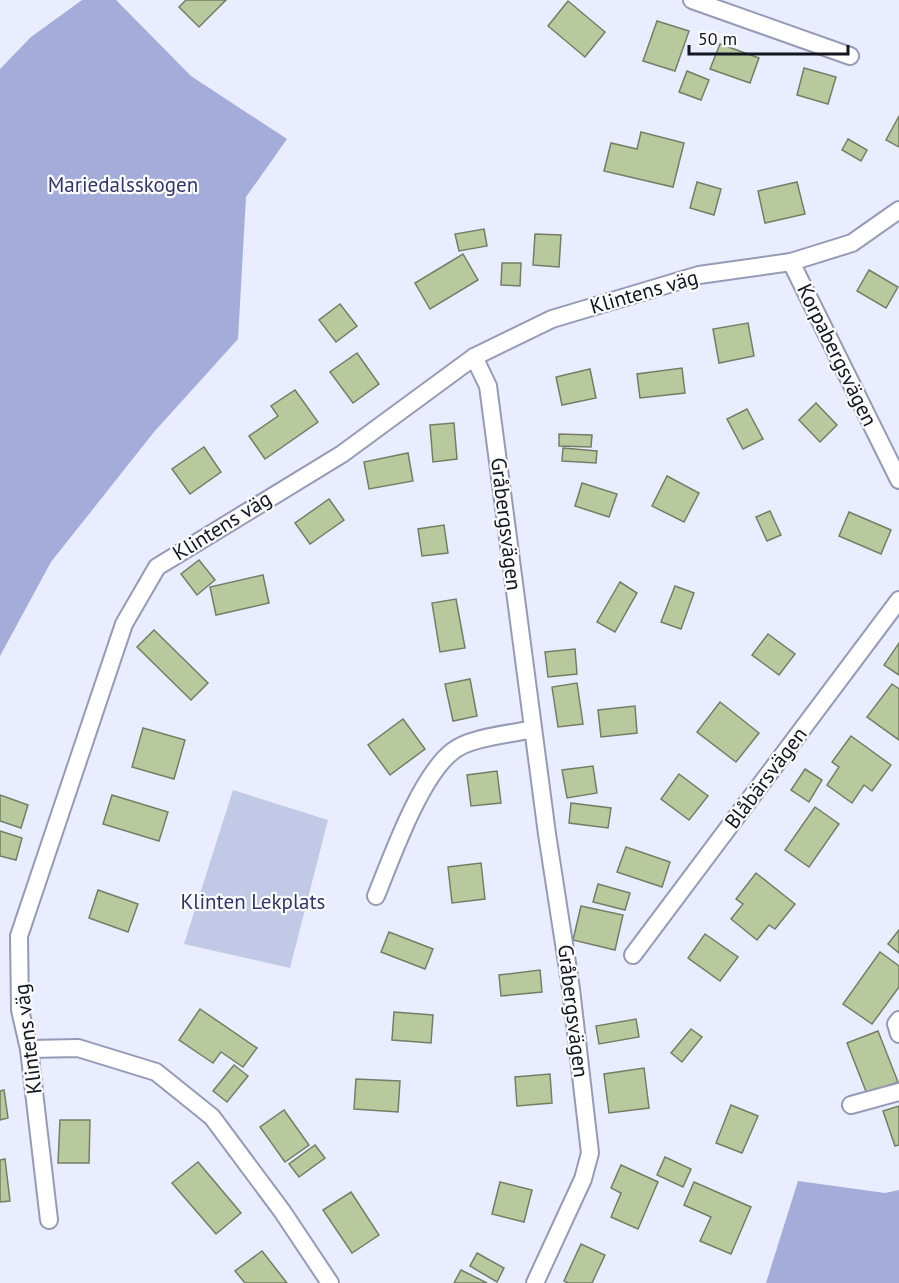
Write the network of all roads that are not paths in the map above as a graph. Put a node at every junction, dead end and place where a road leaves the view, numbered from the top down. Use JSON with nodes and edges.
{"nodes":[{"id":1,"x":692,"y":0,"type":"edge"},
{"id":2,"x":850,"y":56,"type":"dead end"},
{"id":3,"x":899,"y":210,"type":"edge"},
{"id":4,"x":791,"y":262,"type":"junction"},
{"id":5,"x":474,"y":357,"type":"junction"},
{"id":6,"x":899,"y":480,"type":"edge"},
{"id":7,"x":899,"y":600,"type":"edge"},
{"id":8,"x":533,"y":729,"type":"junction"},
{"id":9,"x":376,"y":896,"type":"dead end"},
{"id":10,"x":633,"y":955,"type":"dead end"},
{"id":11,"x":899,"y":1020,"type":"edge"},
{"id":12,"x":899,"y":1034,"type":"edge"},
{"id":13,"x":29,"y":1049,"type":"junction"},
{"id":14,"x":899,"y":1092,"type":"edge"},
{"id":15,"x":851,"y":1105,"type":"dead end"},
{"id":16,"x":49,"y":1220,"type":"dead end"},
{"id":17,"x":330,"y":1283,"type":"edge"},
{"id":18,"x":535,"y":1283,"type":"edge"}],
"edges":[{"from":1,"to":2,"type":"street"},
{"from":3,"to":4,"type":"street","name":"Klintens väg"},
{"from":4,"to":5,"type":"street","name":"Klintens väg"},
{"from":4,"to":6,"type":"street","name":"Korpabergsvägen"},
{"from":5,"to":8,"type":"street","name":"Gråbergsvägen"},
{"from":5,"to":13,"type":"street","name":"Klintens väg"},
{"from":7,"to":10,"type":"street","name":"Blåbärsvägen"},
{"from":8,"to":9,"type":"street"},
{"from":8,"to":18,"type":"street","name":"Gråbergsvägen"},
{"from":11,"to":12,"type":"street"},
{"from":13,"to":16,"type":"street","name":"Klintens väg"},
{"from":13,"to":17,"type":"street"},
{"from":14,"to":15,"type":"street"}]}
